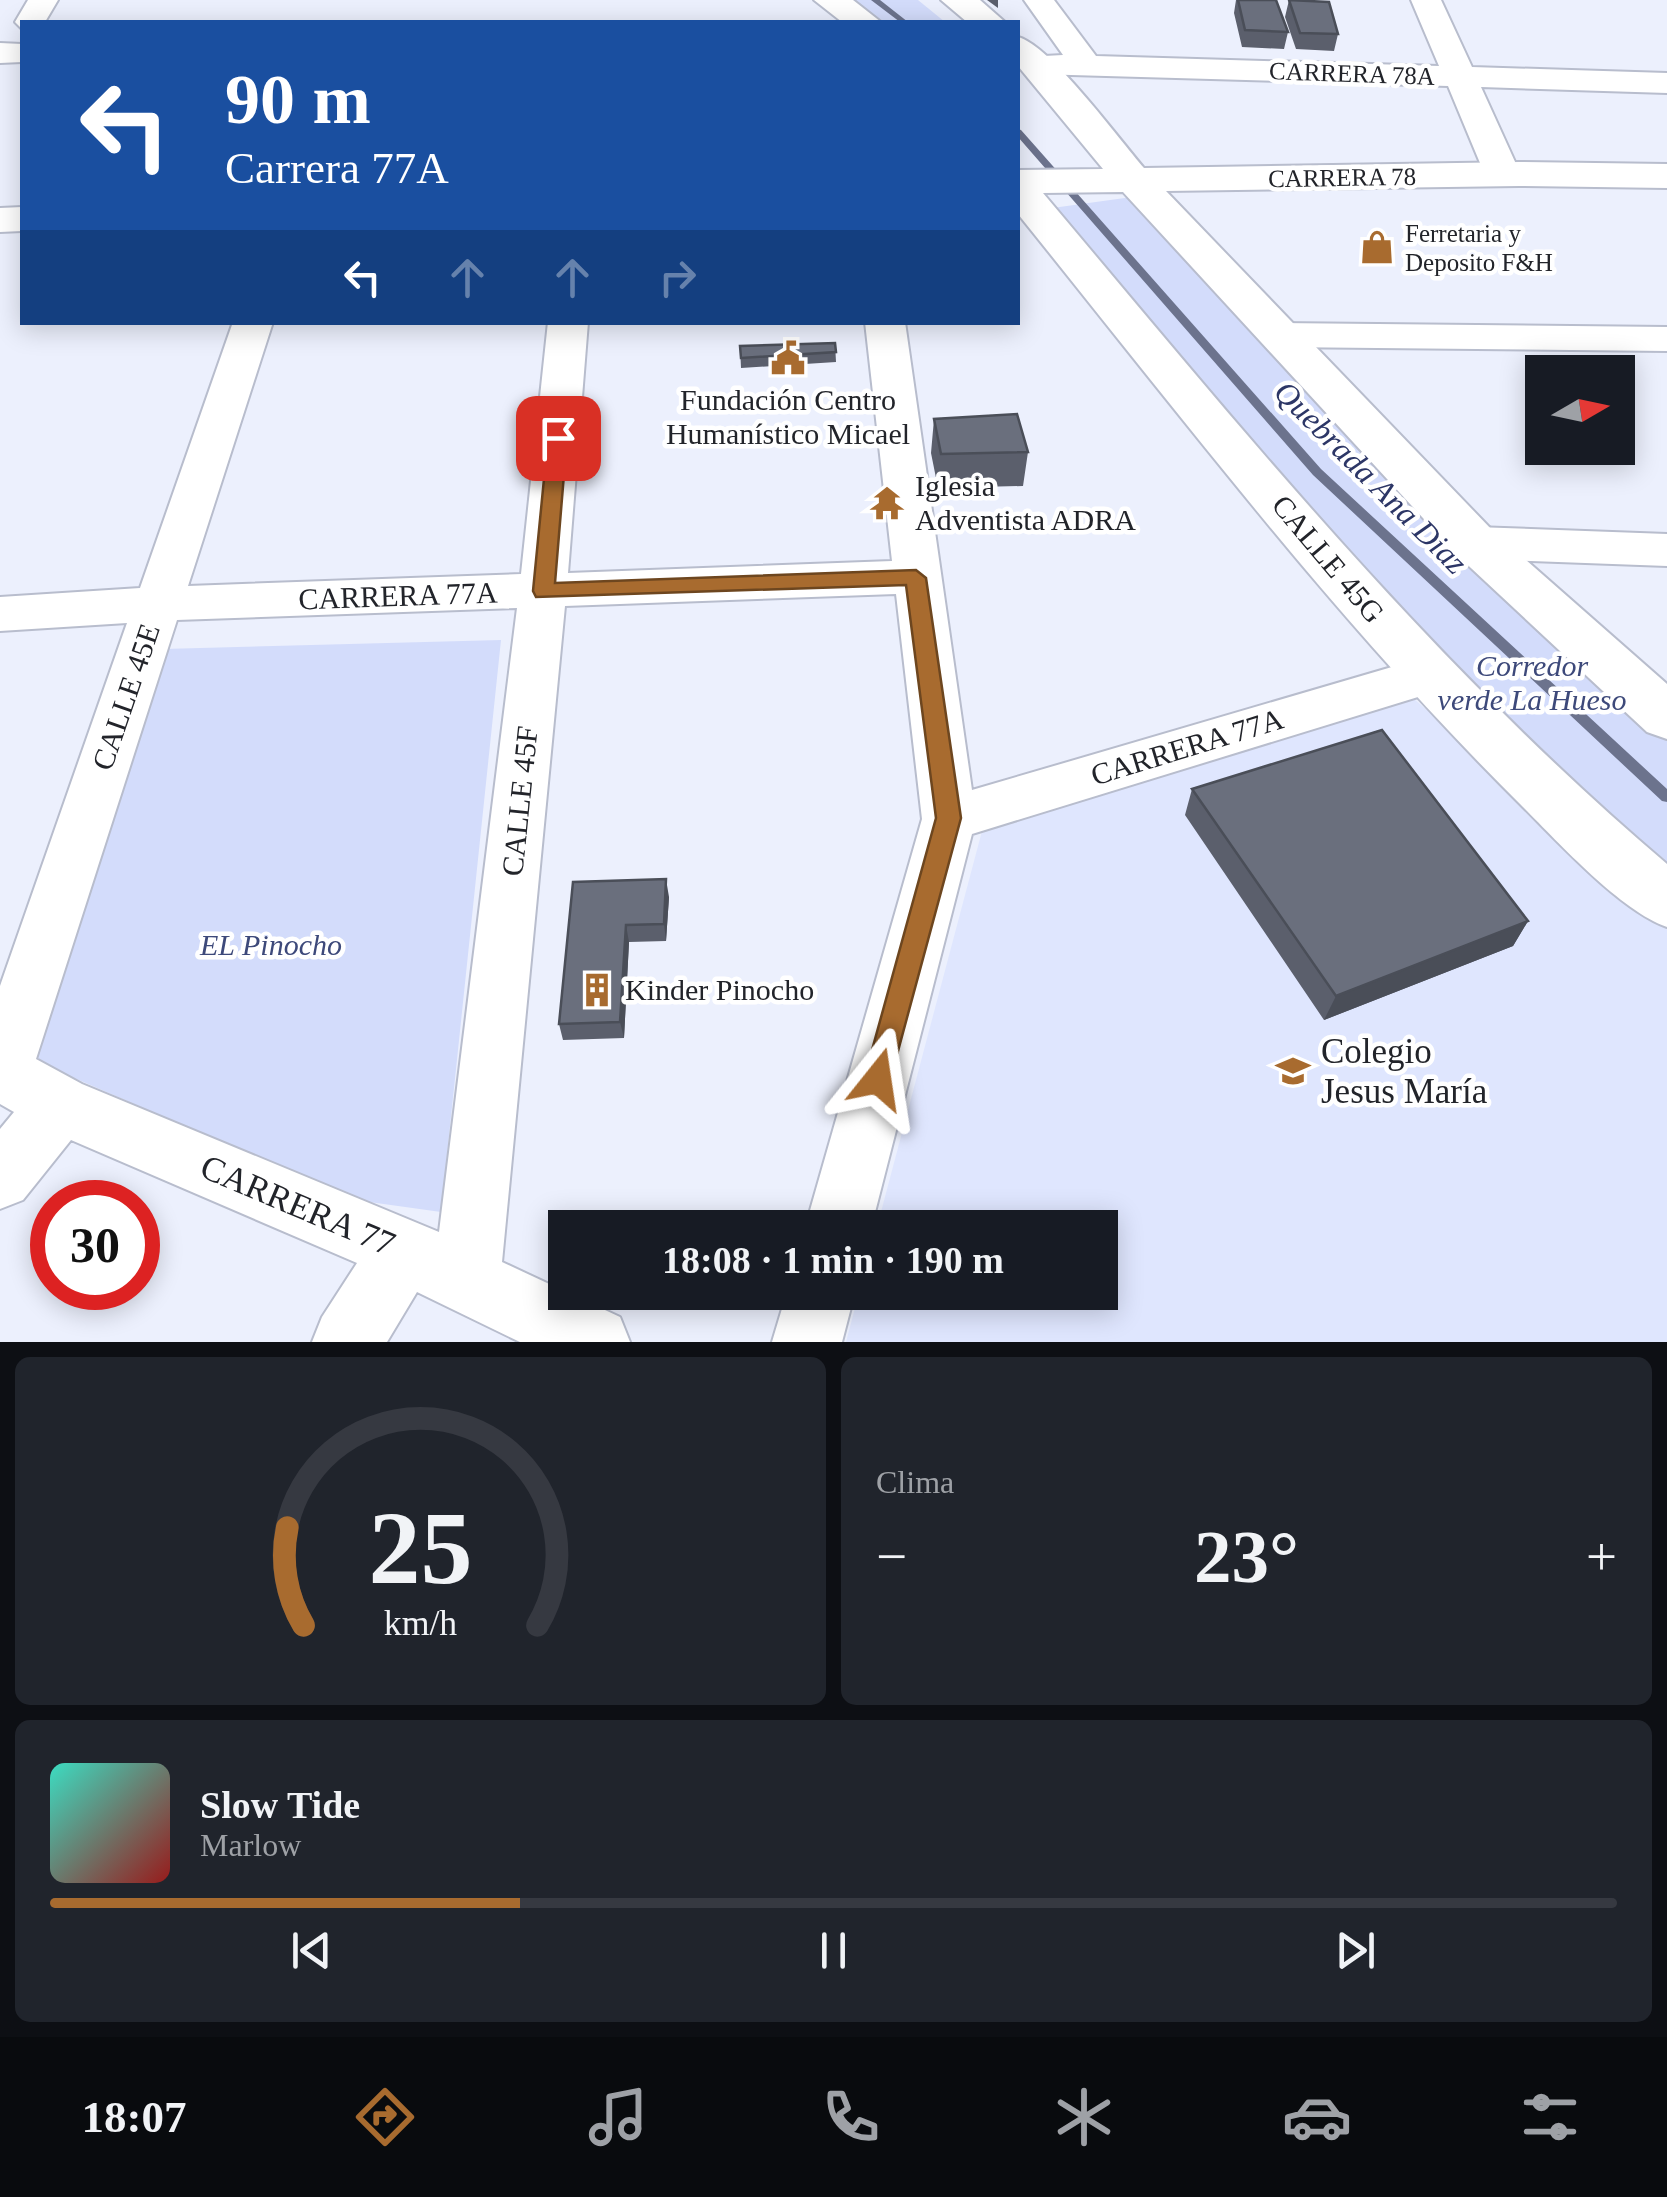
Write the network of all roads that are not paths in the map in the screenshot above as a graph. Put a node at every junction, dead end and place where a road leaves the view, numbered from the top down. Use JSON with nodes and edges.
{"nodes":[{"id":1,"x":831,"y":0,"type":"edge"},
{"id":2,"x":958,"y":0,"type":"edge"},
{"id":3,"x":1039,"y":0,"type":"edge"},
{"id":4,"x":1426,"y":0,"type":"edge"},
{"id":5,"x":861,"y":20,"type":"edge"},
{"id":6,"x":985,"y":20,"type":"edge"},
{"id":7,"x":1027,"y":56,"type":"edge"},
{"id":8,"x":1088,"y":66,"type":"junction"},
{"id":9,"x":1459,"y":76,"type":"junction"},
{"id":10,"x":1667,"y":83,"type":"edge"},
{"id":11,"x":1107,"y":173,"type":"junction"},
{"id":12,"x":1503,"y":174,"type":"junction"},
{"id":13,"x":1667,"y":176,"type":"edge"},
{"id":14,"x":1027,"y":180,"type":"edge"},
{"id":15,"x":252,"y":325,"type":"edge"},
{"id":16,"x":568,"y":325,"type":"edge"},
{"id":17,"x":885,"y":325,"type":"edge"},
{"id":18,"x":1278,"y":334,"type":"junction"},
{"id":19,"x":1667,"y":340,"type":"edge"},
{"id":20,"x":1474,"y":543,"type":"junction"},
{"id":21,"x":1667,"y":550,"type":"edge"},
{"id":22,"x":916,"y":578,"type":"junction"},
{"id":23,"x":544,"y":591,"type":"junction"},
{"id":24,"x":158,"y":604,"type":"junction"},
{"id":25,"x":0,"y":614,"type":"edge"},
{"id":26,"x":1426,"y":676,"type":"junction"},
{"id":27,"x":1667,"y":717,"type":"edge"},
{"id":28,"x":948,"y":818,"type":"junction"},
{"id":29,"x":1667,"y":901,"type":"edge"},
{"id":30,"x":0,"y":1071,"type":"edge"},
{"id":31,"x":60,"y":1105,"type":"junction"},
{"id":32,"x":0,"y":1178,"type":"edge"},
{"id":33,"x":843,"y":1210,"type":"edge"},
{"id":34,"x":404,"y":1250,"type":"junction"},
{"id":35,"x":467,"y":1278,"type":"junction"},
{"id":36,"x":816,"y":1310,"type":"edge"},
{"id":37,"x":346,"y":1342,"type":"edge"},
{"id":38,"x":595,"y":1342,"type":"edge"},
{"id":39,"x":808,"y":1342,"type":"edge"}],
"edges":[{"from":1,"to":5,"type":"street"},
{"from":2,"to":6,"type":"street"},
{"from":3,"to":8,"type":"street"},
{"from":4,"to":9,"type":"street"},
{"from":7,"to":8,"type":"street","name":"CARRERA 78A"},
{"from":7,"to":11,"type":"street"},
{"from":8,"to":9,"type":"street","name":"CARRERA 78A"},
{"from":9,"to":10,"type":"street","name":"CARRERA 78A"},
{"from":9,"to":12,"type":"street"},
{"from":11,"to":12,"type":"street","name":"CARRERA 78"},
{"from":11,"to":14,"type":"street","name":"CARRERA 78"},
{"from":11,"to":18,"type":"street"},
{"from":12,"to":13,"type":"street","name":"CARRERA 78"},
{"from":14,"to":26,"type":"street","name":"CALLE 45G"},
{"from":15,"to":24,"type":"street","name":"CALLE 45E"},
{"from":16,"to":23,"type":"street","name":"CALLE 45F"},
{"from":17,"to":22,"type":"street"},
{"from":18,"to":19,"type":"street"},
{"from":18,"to":20,"type":"street"},
{"from":20,"to":21,"type":"street"},
{"from":20,"to":27,"type":"street"},
{"from":22,"to":23,"type":"street","name":"CARRERA 77A"},
{"from":22,"to":28,"type":"street"},
{"from":23,"to":24,"type":"street","name":"CARRERA 77A"},
{"from":23,"to":35,"type":"street","name":"CALLE 45F"},
{"from":24,"to":25,"type":"street","name":"CARRERA 77A"},
{"from":24,"to":30,"type":"street","name":"CALLE 45E"},
{"from":26,"to":28,"type":"street","name":"CARRERA 77A"},
{"from":26,"to":29,"type":"street","name":"CALLE 45G"},
{"from":28,"to":33,"type":"street"},
{"from":30,"to":31,"type":"street","name":"CARRERA 77"},
{"from":31,"to":32,"type":"street"},
{"from":31,"to":34,"type":"street","name":"CARRERA 77"},
{"from":34,"to":35,"type":"street","name":"CARRERA 77"},
{"from":34,"to":37,"type":"street"},
{"from":35,"to":38,"type":"street","name":"CARRERA 77"},
{"from":36,"to":39,"type":"street"}]}
